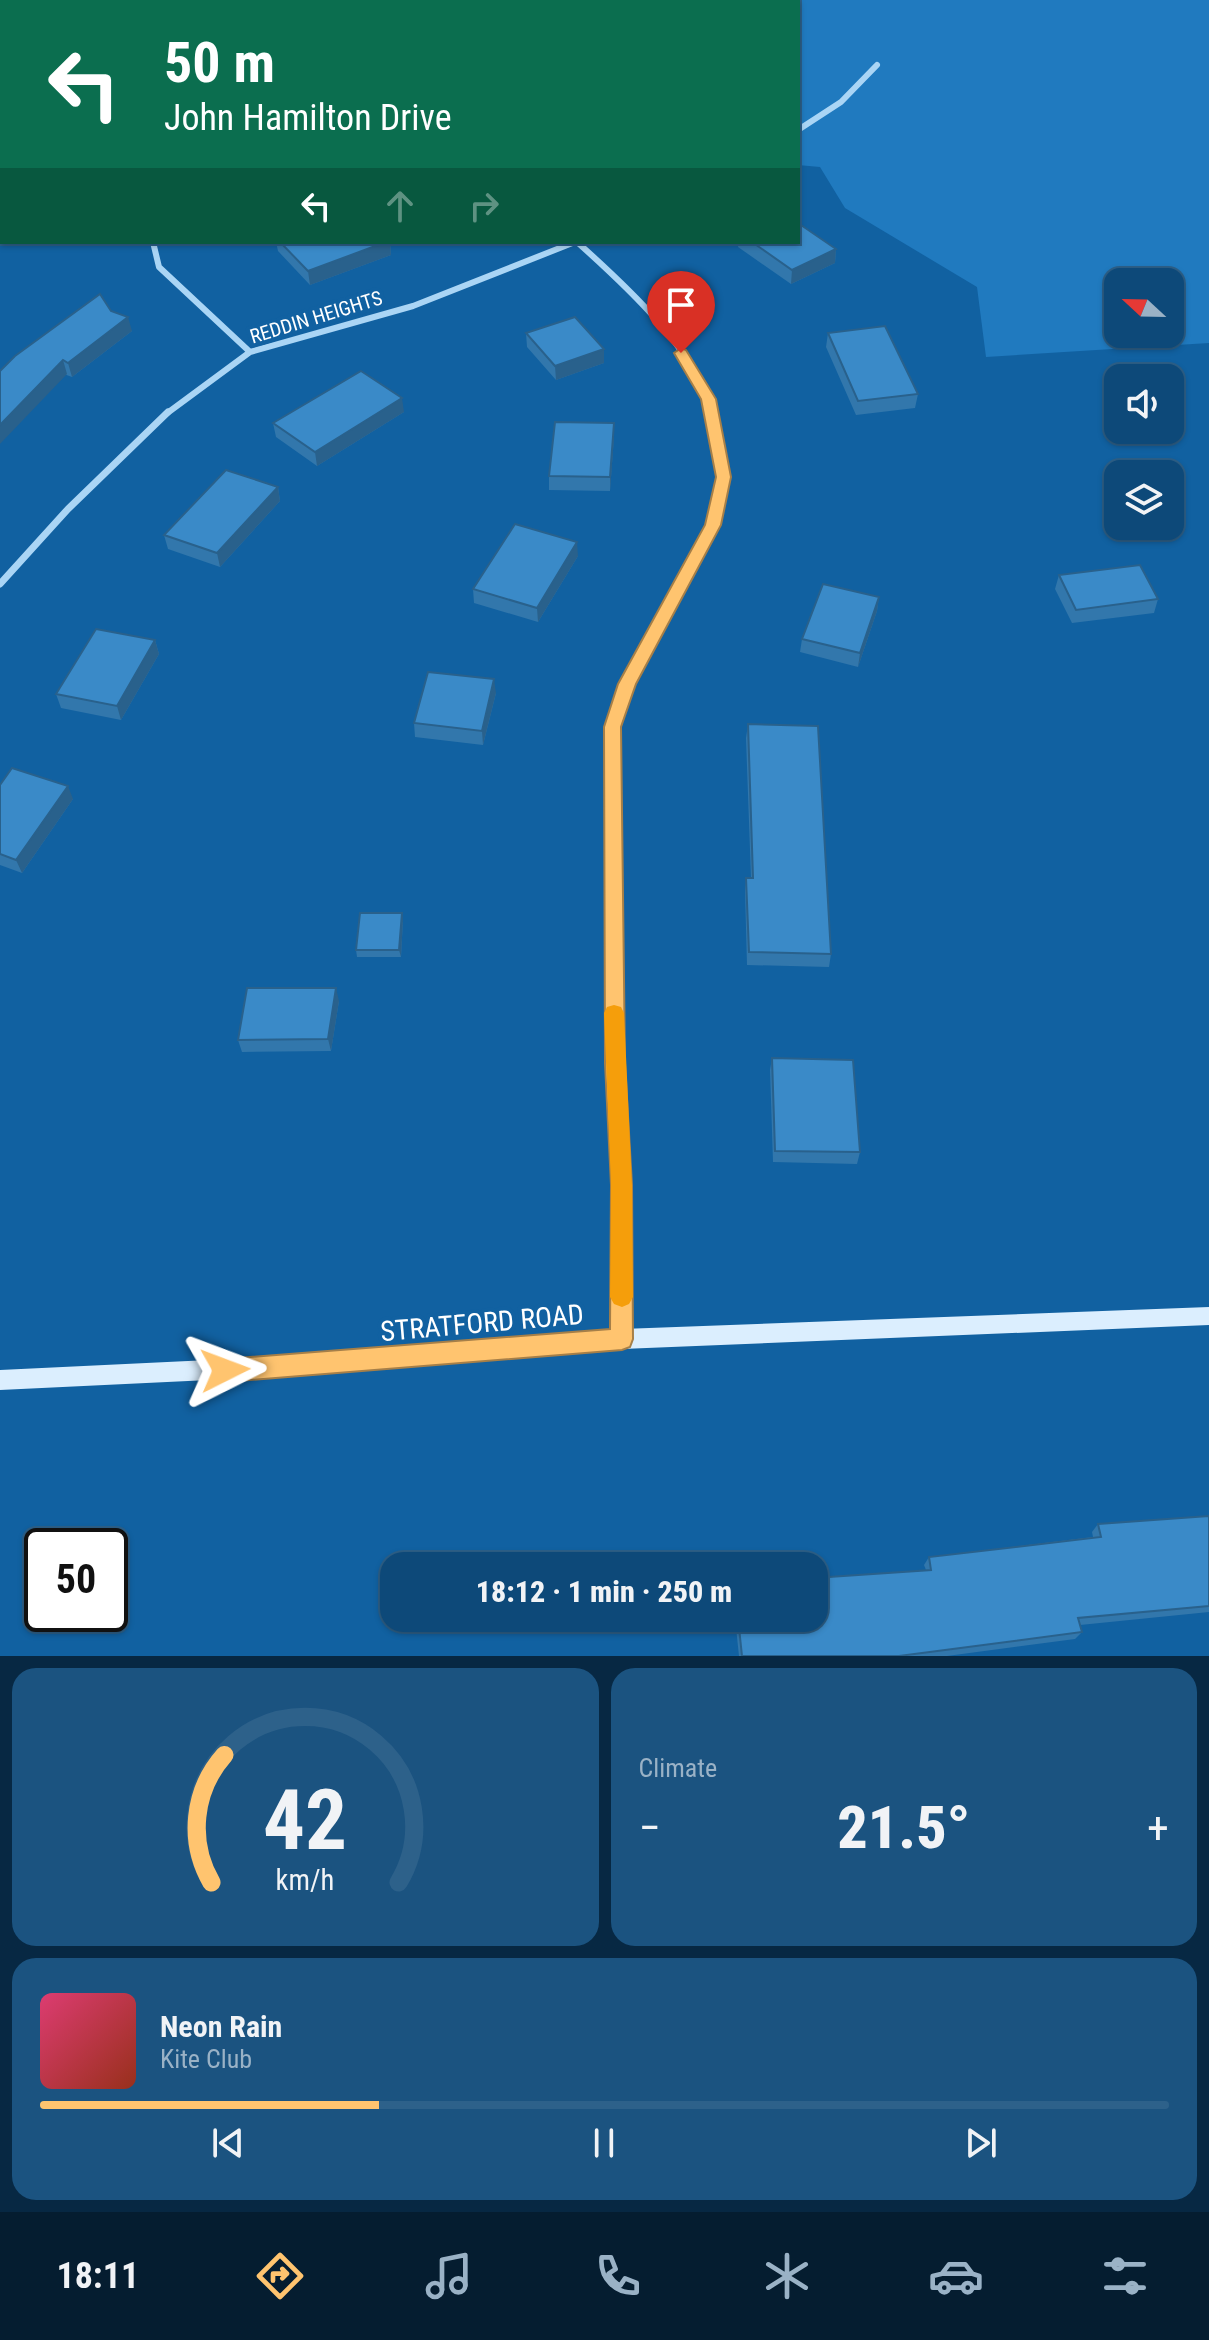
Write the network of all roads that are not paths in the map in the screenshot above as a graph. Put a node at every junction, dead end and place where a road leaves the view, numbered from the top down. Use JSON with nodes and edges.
{"nodes":[{"id":1,"x":877,"y":65,"type":"dead end"},
{"id":2,"x":800,"y":129,"type":"edge"},
{"id":3,"x":153,"y":244,"type":"edge"},
{"id":4,"x":571,"y":244,"type":"edge"},
{"id":5,"x":578,"y":244,"type":"edge"},
{"id":6,"x":250,"y":352,"type":"junction"},
{"id":7,"x":0,"y":584,"type":"edge"},
{"id":8,"x":1209,"y":1316,"type":"edge"},
{"id":9,"x":622,"y":1339,"type":"junction"},
{"id":10,"x":0,"y":1380,"type":"edge"}],
"edges":[{"from":1,"to":2,"type":"street"},
{"from":3,"to":6,"type":"street"},
{"from":4,"to":6,"type":"street","name":"REDDIN HEIGHTS"},
{"from":5,"to":9,"type":"street"},
{"from":6,"to":7,"type":"street","name":"REDDIN HEIGHTS"},
{"from":8,"to":9,"type":"main road","name":"STRATFORD ROAD"},
{"from":9,"to":10,"type":"main road","name":"STRATFORD ROAD"}]}
